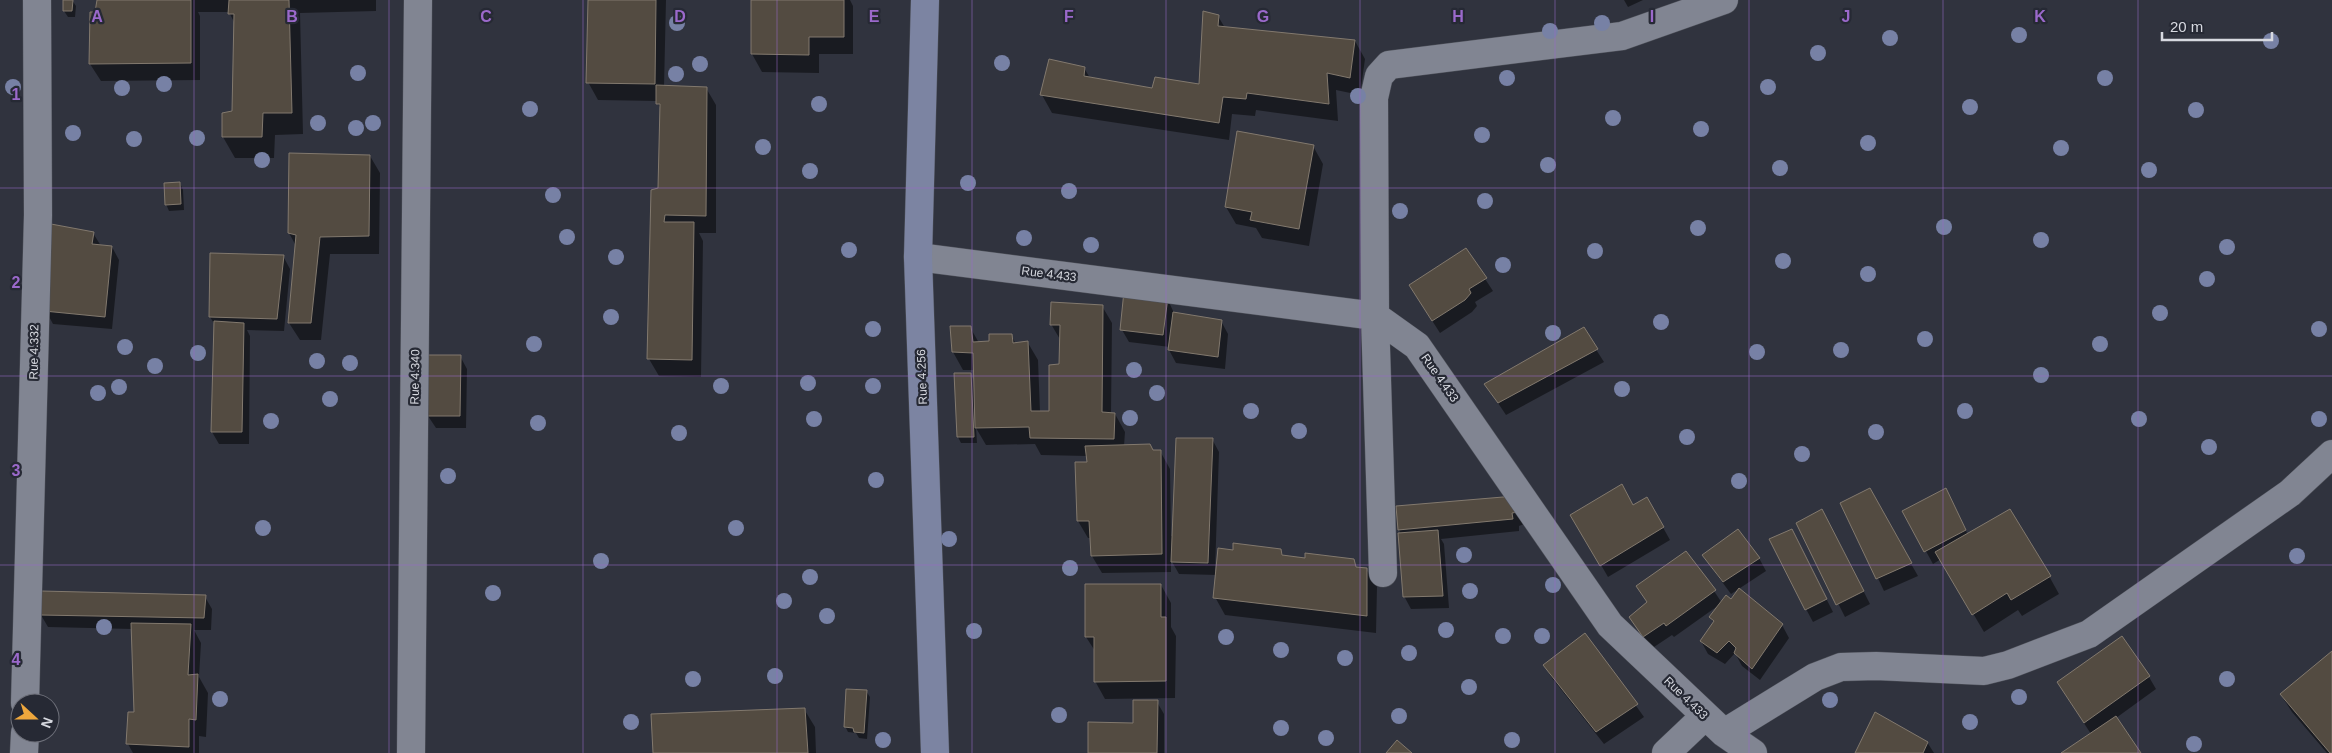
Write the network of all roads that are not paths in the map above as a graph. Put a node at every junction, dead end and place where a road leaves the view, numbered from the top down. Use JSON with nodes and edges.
{"nodes":[{"id":1,"x":37,"y":0,"type":"edge"},
{"id":2,"x":418,"y":0,"type":"edge"},
{"id":3,"x":925,"y":0,"type":"edge"},
{"id":4,"x":1724,"y":0,"type":"edge"},
{"id":5,"x":918,"y":257,"type":"junction"},
{"id":6,"x":1375,"y":316,"type":"junction"},
{"id":7,"x":2332,"y":454,"type":"edge"},
{"id":8,"x":1383,"y":573,"type":"dead end"},
{"id":9,"x":26,"y":693,"type":"edge"},
{"id":10,"x":1715,"y":724,"type":"junction"},
{"id":11,"x":411,"y":753,"type":"edge"},
{"id":12,"x":935,"y":753,"type":"edge"},
{"id":13,"x":1666,"y":753,"type":"edge"},
{"id":14,"x":1753,"y":753,"type":"edge"}],
"edges":[{"from":1,"to":9,"type":"street","name":"Rue 4.332"},
{"from":2,"to":11,"type":"street","name":"Rue 4.340"},
{"from":3,"to":5,"type":"street","name":"Rue 4.256"},
{"from":4,"to":6,"type":"street"},
{"from":5,"to":6,"type":"street","name":"Rue 4.433"},
{"from":5,"to":12,"type":"street","name":"Rue 4.256"},
{"from":6,"to":8,"type":"street"},
{"from":6,"to":10,"type":"street","name":"Rue 4.433"},
{"from":7,"to":10,"type":"street"},
{"from":10,"to":13,"type":"street"},
{"from":10,"to":14,"type":"street","name":"Rue 4.433"}]}
